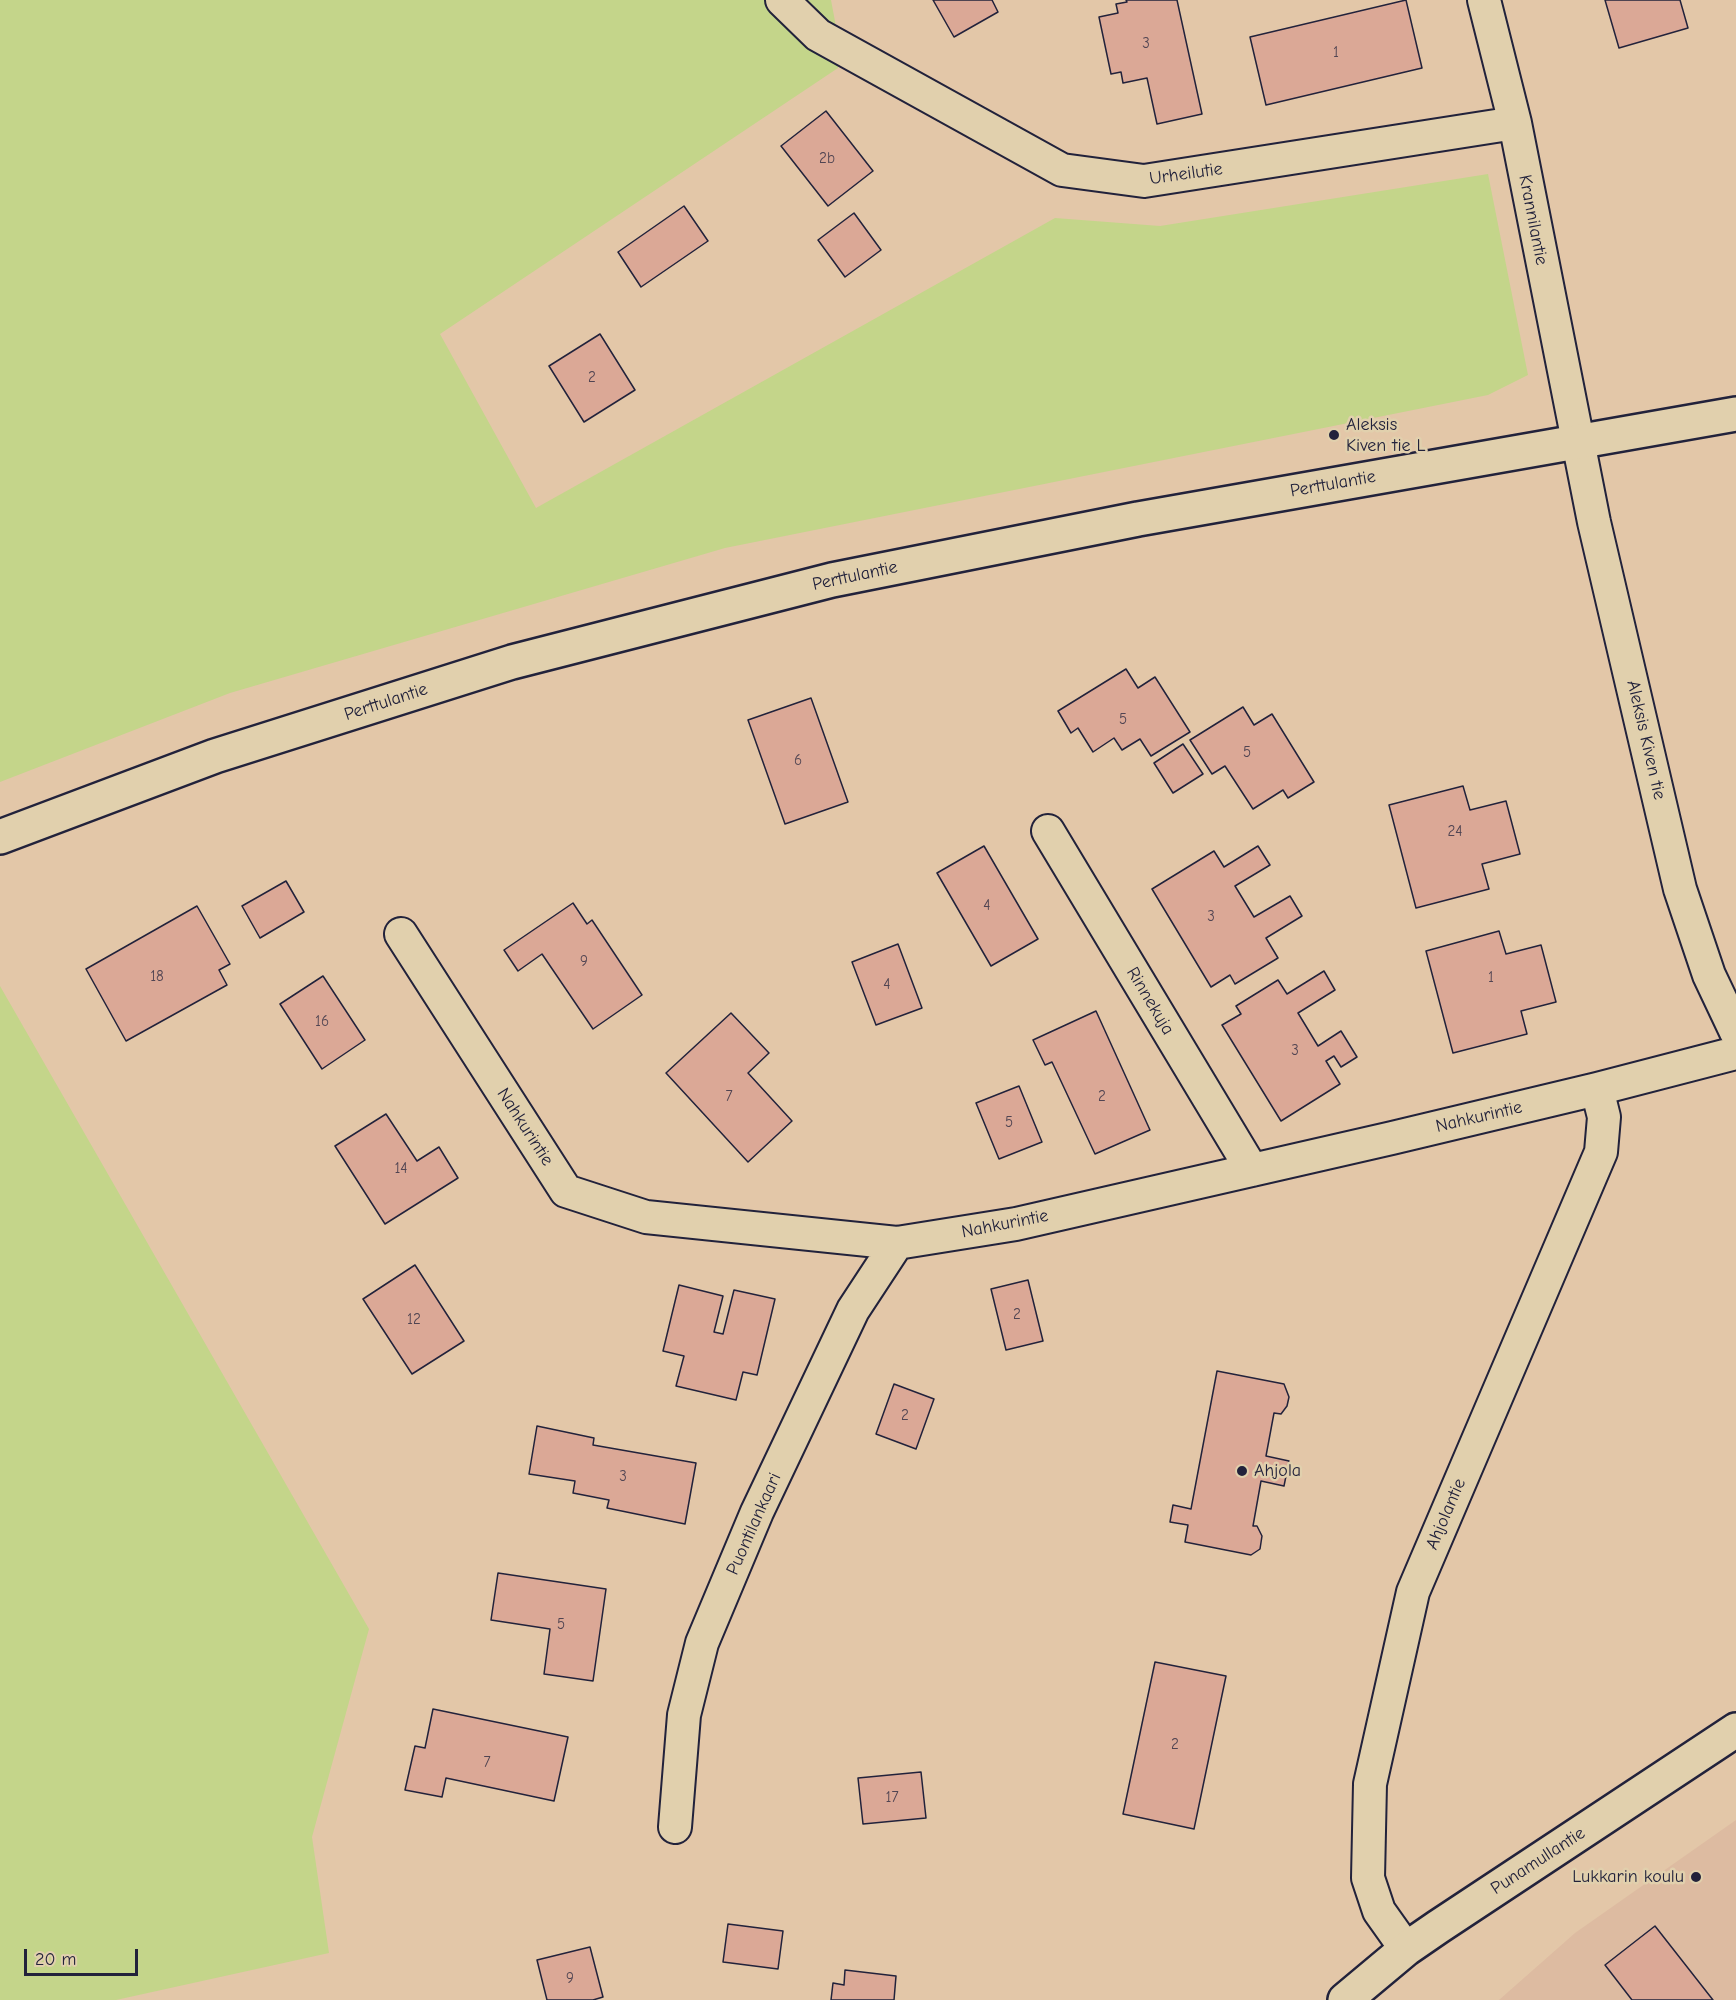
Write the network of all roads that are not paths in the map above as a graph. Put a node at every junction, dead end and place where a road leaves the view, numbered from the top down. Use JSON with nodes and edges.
{"nodes":[{"id":1,"x":782,"y":0,"type":"edge"},
{"id":2,"x":1484,"y":0,"type":"edge"},
{"id":3,"x":1515,"y":123,"type":"junction"},
{"id":4,"x":1736,"y":414,"type":"edge"},
{"id":5,"x":1577,"y":442,"type":"junction"},
{"id":6,"x":1048,"y":831,"type":"dead end"},
{"id":7,"x":0,"y":837,"type":"edge"},
{"id":8,"x":401,"y":934,"type":"dead end"},
{"id":9,"x":1736,"y":1032,"type":"edge"},
{"id":10,"x":1736,"y":1053,"type":"edge"},
{"id":11,"x":1598,"y":1089,"type":"junction"},
{"id":12,"x":1252,"y":1170,"type":"junction"},
{"id":13,"x":897,"y":1243,"type":"junction"},
{"id":14,"x":1736,"y":1730,"type":"edge"},
{"id":15,"x":675,"y":1827,"type":"dead end"},
{"id":16,"x":1406,"y":1949,"type":"junction"},
{"id":17,"x":1345,"y":2000,"type":"edge"}],
"edges":[{"from":1,"to":3,"type":"street","name":"Urheilutie"},
{"from":2,"to":3,"type":"street","name":"Krannilantie"},
{"from":3,"to":5,"type":"street","name":"Krannilantie"},
{"from":4,"to":5,"type":"street","name":"Perttulantie"},
{"from":5,"to":7,"type":"street","name":"Perttulantie"},
{"from":5,"to":9,"type":"street","name":"Aleksis Kiven tie"},
{"from":6,"to":12,"type":"street","name":"Rinnekuja"},
{"from":8,"to":13,"type":"street","name":"Nahkurintie"},
{"from":10,"to":11,"type":"street","name":"Nahkurintie"},
{"from":11,"to":12,"type":"street","name":"Nahkurintie"},
{"from":11,"to":16,"type":"street","name":"Ahjolantie"},
{"from":12,"to":13,"type":"street","name":"Nahkurintie"},
{"from":13,"to":15,"type":"street","name":"Puontilankaari"},
{"from":14,"to":16,"type":"street","name":"Punamullantie"},
{"from":16,"to":17,"type":"street","name":"Punamullantie"}]}
